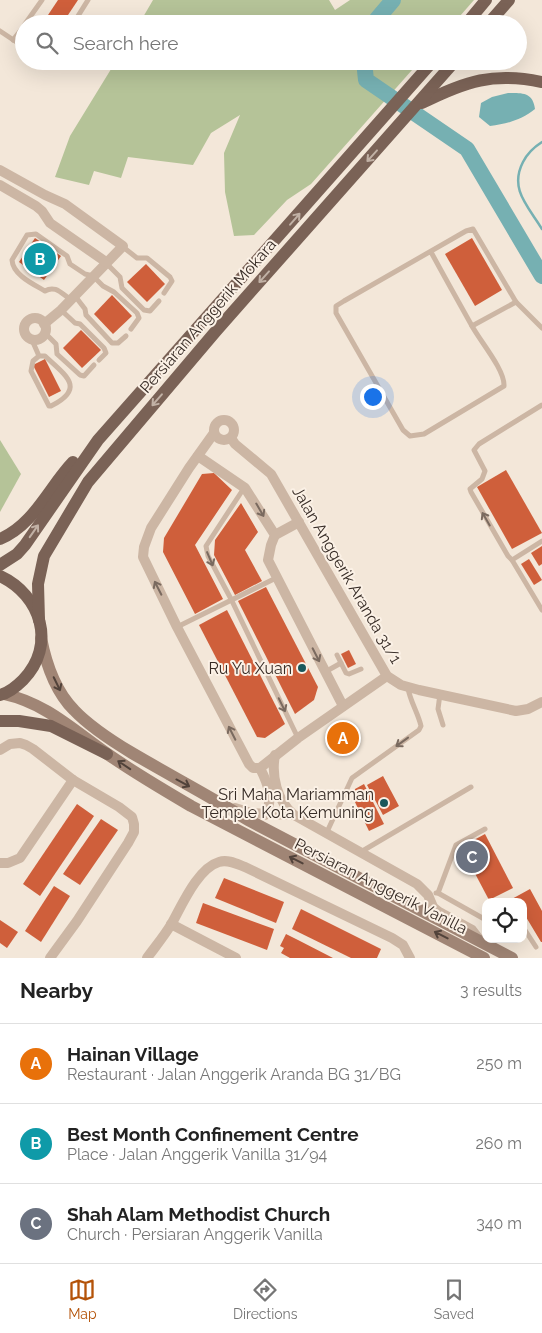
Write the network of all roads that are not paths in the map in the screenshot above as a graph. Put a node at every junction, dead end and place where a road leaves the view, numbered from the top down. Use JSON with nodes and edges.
{"nodes":[{"id":1,"x":42,"y":0,"type":"edge"},
{"id":2,"x":88,"y":0,"type":"edge"},
{"id":3,"x":486,"y":0,"type":"edge"},
{"id":4,"x":509,"y":0,"type":"edge"},
{"id":5,"x":31,"y":15,"type":"edge"},
{"id":6,"x":78,"y":15,"type":"edge"},
{"id":7,"x":474,"y":15,"type":"edge"},
{"id":8,"x":496,"y":15,"type":"edge"},
{"id":9,"x":0,"y":31,"type":"edge"},
{"id":10,"x":15,"y":37,"type":"edge"},
{"id":11,"x":13,"y":40,"type":"joint"},
{"id":12,"x":425,"y":70,"type":"edge"},
{"id":13,"x":447,"y":70,"type":"edge"},
{"id":14,"x":542,"y":82,"type":"edge"},
{"id":15,"x":415,"y":107,"type":"junction"},
{"id":16,"x":0,"y":170,"type":"edge"},
{"id":17,"x":0,"y":185,"type":"edge"},
{"id":18,"x":51,"y":198,"type":"junction"},
{"id":19,"x":42,"y":211,"type":"junction"},
{"id":20,"x":122,"y":246,"type":"junction"},
{"id":21,"x":430,"y":252,"type":"junction"},
{"id":22,"x":106,"y":262,"type":"junction"},
{"id":23,"x":93,"y":276,"type":"junction"},
{"id":24,"x":164,"y":293,"type":"dead end"},
{"id":25,"x":72,"y":298,"type":"junction"},
{"id":26,"x":159,"y":302,"type":"dead end"},
{"id":27,"x":516,"y":302,"type":"junction"},
{"id":28,"x":61,"y":310,"type":"junction"},
{"id":29,"x":472,"y":326,"type":"junction"},
{"id":30,"x":44,"y":328,"type":"junction"},
{"id":31,"x":542,"y":328,"type":"edge"},
{"id":32,"x":131,"y":329,"type":"dead end"},
{"id":33,"x":126,"y":336,"type":"dead end"},
{"id":34,"x":32,"y":340,"type":"junction"},
{"id":35,"x":39,"y":356,"type":"junction"},
{"id":36,"x":99,"y":360,"type":"dead end"},
{"id":37,"x":94,"y":365,"type":"dead end"},
{"id":38,"x":542,"y":405,"type":"edge"},
{"id":39,"x":214,"y":433,"type":"junction"},
{"id":40,"x":231,"y":438,"type":"junction"},
{"id":41,"x":98,"y":440,"type":"junction"},
{"id":42,"x":198,"y":456,"type":"junction"},
{"id":43,"x":244,"y":488,"type":"junction"},
{"id":44,"x":299,"y":522,"type":"junction"},
{"id":45,"x":275,"y":535,"type":"junction"},
{"id":46,"x":0,"y":539,"type":"edge"},
{"id":47,"x":542,"y":541,"type":"edge"},
{"id":48,"x":512,"y":560,"type":"junction"},
{"id":49,"x":0,"y":565,"type":"edge"},
{"id":50,"x":0,"y":576,"type":"edge"},
{"id":51,"x":276,"y":578,"type":"junction"},
{"id":52,"x":231,"y":599,"type":"junction"},
{"id":53,"x":542,"y":610,"type":"edge"},
{"id":54,"x":39,"y":620,"type":"junction"},
{"id":55,"x":177,"y":626,"type":"junction"},
{"id":56,"x":41,"y":638,"type":"junction"},
{"id":57,"x":337,"y":655,"type":"dead end"},
{"id":58,"x":341,"y":664,"type":"junction"},
{"id":59,"x":361,"y":669,"type":"dead end"},
{"id":60,"x":325,"y":672,"type":"junction"},
{"id":61,"x":387,"y":676,"type":"junction"},
{"id":62,"x":407,"y":687,"type":"junction"},
{"id":63,"x":2,"y":694,"type":"edge"},
{"id":64,"x":440,"y":694,"type":"junction"},
{"id":65,"x":542,"y":702,"type":"edge"},
{"id":66,"x":343,"y":706,"type":"junction"},
{"id":67,"x":0,"y":721,"type":"edge"},
{"id":68,"x":443,"y":725,"type":"dead end"},
{"id":69,"x":298,"y":738,"type":"junction"},
{"id":70,"x":0,"y":750,"type":"edge"},
{"id":71,"x":107,"y":754,"type":"junction"},
{"id":72,"x":275,"y":755,"type":"junction"},
{"id":73,"x":260,"y":768,"type":"junction"},
{"id":74,"x":72,"y":780,"type":"junction"},
{"id":75,"x":471,"y":787,"type":"dead end"},
{"id":76,"x":219,"y":802,"type":"junction"},
{"id":77,"x":265,"y":815,"type":"junction"},
{"id":78,"x":294,"y":816,"type":"junction"},
{"id":79,"x":485,"y":829,"type":"dead end"},
{"id":80,"x":326,"y":834,"type":"junction"},
{"id":81,"x":359,"y":853,"type":"junction"},
{"id":82,"x":0,"y":863,"type":"edge"},
{"id":83,"x":433,"y":894,"type":"junction"},
{"id":84,"x":482,"y":918,"type":"edge"},
{"id":85,"x":172,"y":924,"type":"junction"},
{"id":86,"x":527,"y":933,"type":"edge"},
{"id":87,"x":481,"y":941,"type":"junction"},
{"id":88,"x":536,"y":946,"type":"dead end"},
{"id":89,"x":471,"y":954,"type":"edge"},
{"id":90,"x":498,"y":955,"type":"edge"},
{"id":91,"x":50,"y":958,"type":"edge"},
{"id":92,"x":147,"y":958,"type":"edge"},
{"id":93,"x":236,"y":958,"type":"edge"},
{"id":94,"x":410,"y":958,"type":"edge"},
{"id":95,"x":484,"y":958,"type":"edge"},
{"id":96,"x":512,"y":958,"type":"edge"}],
"edges":[{"from":1,"to":5,"type":"lane"},
{"from":2,"to":6,"type":"lane"},
{"from":3,"to":7,"type":"main road"},
{"from":4,"to":8,"type":"main road"},
{"from":9,"to":11,"type":"lane"},
{"from":10,"to":11,"type":"lane"},
{"from":41,"to":12,"type":"main road","name":"Persiaran Anggerik Mokara","one_way":true},
{"from":13,"to":15,"type":"main road","name":"Persiaran Anggerik Mokara"},
{"from":14,"to":15,"type":"main road"},
{"from":15,"to":54,"type":"main road","name":"Persiaran Anggerik Mokara","one_way":true},
{"from":16,"to":18,"type":"street"},
{"from":17,"to":19,"type":"street"},
{"from":18,"to":19,"type":"street"},
{"from":18,"to":20,"type":"street"},
{"from":19,"to":22,"type":"street"},
{"from":20,"to":22,"type":"street"},
{"from":20,"to":24,"type":"lane"},
{"from":21,"to":27,"type":"lane"},
{"from":21,"to":29,"type":"lane"},
{"from":21,"to":29,"type":"lane"},
{"from":22,"to":23,"type":"street"},
{"from":22,"to":26,"type":"lane"},
{"from":23,"to":25,"type":"street"},
{"from":23,"to":25,"type":"lane"},
{"from":23,"to":32,"type":"lane"},
{"from":25,"to":28,"type":"street"},
{"from":25,"to":33,"type":"lane"},
{"from":27,"to":29,"type":"lane"},
{"from":27,"to":31,"type":"lane"},
{"from":28,"to":30,"type":"street"},
{"from":28,"to":36,"type":"lane"},
{"from":30,"to":34,"type":"street"},
{"from":30,"to":34,"type":"street"},
{"from":30,"to":37,"type":"lane"},
{"from":34,"to":35,"type":"lane"},
{"from":35,"to":35,"type":"lane"},
{"from":48,"to":38,"type":"lane","one_way":true},
{"from":39,"to":40,"type":"street"},
{"from":39,"to":40,"type":"street"},
{"from":39,"to":42,"type":"street"},
{"from":40,"to":44,"type":"street","name":"Jalan Anggerik Aranda 31/1"},
{"from":41,"to":46,"type":"main road"},
{"from":49,"to":41,"type":"main road","name":"Persiaran Anggerik Mokara","one_way":true},
{"from":42,"to":43,"type":"street"},
{"from":55,"to":42,"type":"street","one_way":true},
{"from":43,"to":45,"type":"street","one_way":true},
{"from":43,"to":52,"type":"lane","one_way":true},
{"from":44,"to":45,"type":"street"},
{"from":44,"to":61,"type":"street","name":"Jalan Anggerik Aranda 31/1"},
{"from":45,"to":51,"type":"street"},
{"from":47,"to":48,"type":"lane"},
{"from":48,"to":53,"type":"lane"},
{"from":50,"to":54,"type":"main road"},
{"from":51,"to":52,"type":"lane"},
{"from":51,"to":60,"type":"street","one_way":true},
{"from":52,"to":55,"type":"lane"},
{"from":52,"to":69,"type":"lane","one_way":true},
{"from":54,"to":56,"type":"main road"},
{"from":73,"to":55,"type":"street","one_way":true},
{"from":56,"to":63,"type":"main road"},
{"from":56,"to":76,"type":"main road","name":"Persiaran Anggerik Vanilla","one_way":true},
{"from":57,"to":58,"type":"lane"},
{"from":58,"to":59,"type":"lane"},
{"from":58,"to":60,"type":"lane"},
{"from":60,"to":66,"type":"street"},
{"from":61,"to":62,"type":"street","name":"Jalan Anggerik Aranda 31/1"},
{"from":61,"to":66,"type":"street"},
{"from":62,"to":64,"type":"street","name":"Jalan Anggerik Aranda 31/1"},
{"from":62,"to":80,"type":"lane","one_way":true},
{"from":63,"to":71,"type":"main road","name":"Persiaran Anggerik Vanilla"},
{"from":64,"to":65,"type":"street","name":"Jalan Anggerik Aranda 31/1"},
{"from":64,"to":68,"type":"lane"},
{"from":66,"to":69,"type":"street"},
{"from":67,"to":71,"type":"main road"},
{"from":69,"to":72,"type":"street"},
{"from":70,"to":74,"type":"street"},
{"from":89,"to":71,"type":"main road","name":"Persiaran Anggerik Vanilla","one_way":true},
{"from":72,"to":73,"type":"street"},
{"from":72,"to":78,"type":"street"},
{"from":73,"to":77,"type":"street"},
{"from":74,"to":82,"type":"street"},
{"from":74,"to":91,"type":"street"},
{"from":75,"to":81,"type":"lane"},
{"from":76,"to":77,"type":"street"},
{"from":76,"to":87,"type":"main road","name":"Persiaran Anggerik Vanilla"},
{"from":77,"to":78,"type":"street"},
{"from":78,"to":80,"type":"street"},
{"from":79,"to":83,"type":"lane"},
{"from":80,"to":81,"type":"street"},
{"from":81,"to":83,"type":"street"},
{"from":83,"to":84,"type":"lane"},
{"from":83,"to":87,"type":"street"},
{"from":85,"to":92,"type":"street"},
{"from":85,"to":93,"type":"street"},
{"from":85,"to":94,"type":"street"},
{"from":86,"to":88,"type":"lane"},
{"from":87,"to":90,"type":"main road","name":"Persiaran Anggerik Vanilla"},
{"from":89,"to":95,"type":"main road","name":"Persiaran Anggerik Vanilla"},
{"from":90,"to":96,"type":"main road","name":"Persiaran Anggerik Vanilla"}]}
